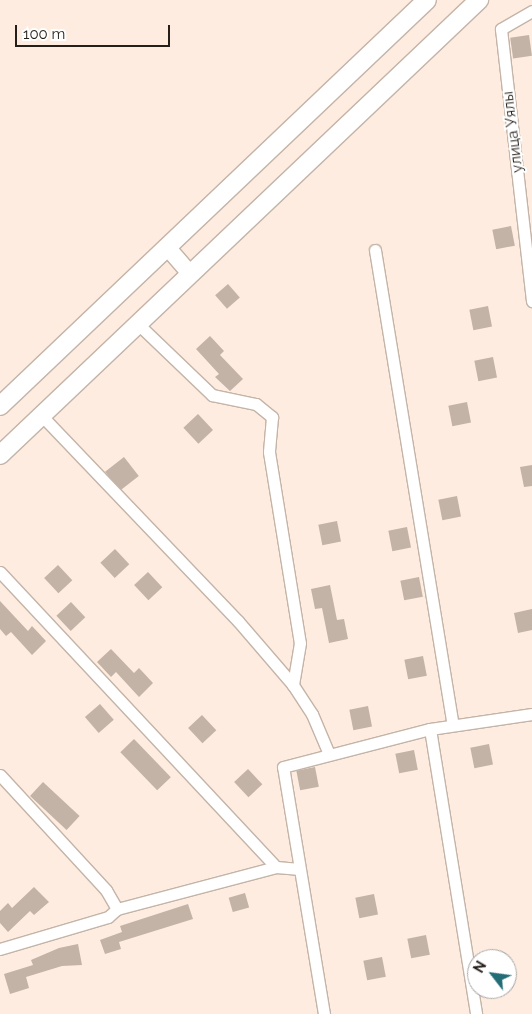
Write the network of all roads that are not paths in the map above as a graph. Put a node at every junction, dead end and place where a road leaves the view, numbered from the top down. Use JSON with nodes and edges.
{"nodes":[{"id":1,"x":427,"y":0,"type":"edge"},
{"id":2,"x":479,"y":0,"type":"edge"},
{"id":3,"x":532,"y":11,"type":"edge"},
{"id":4,"x":166,"y":247,"type":"junction"},
{"id":5,"x":375,"y":250,"type":"dead end"},
{"id":6,"x":190,"y":273,"type":"junction"},
{"id":7,"x":532,"y":301,"type":"edge"},
{"id":8,"x":138,"y":324,"type":"junction"},
{"id":9,"x":0,"y":406,"type":"edge"},
{"id":10,"x":42,"y":416,"type":"junction"},
{"id":11,"x":0,"y":455,"type":"edge"},
{"id":12,"x":0,"y":572,"type":"edge"},
{"id":13,"x":292,"y":685,"type":"junction"},
{"id":14,"x":532,"y":714,"type":"edge"},
{"id":15,"x":453,"y":725,"type":"junction"},
{"id":16,"x":430,"y":729,"type":"junction"},
{"id":17,"x":329,"y":754,"type":"junction"},
{"id":18,"x":0,"y":775,"type":"edge"},
{"id":19,"x":276,"y":867,"type":"junction"},
{"id":20,"x":297,"y":869,"type":"junction"},
{"id":21,"x":117,"y":910,"type":"junction"},
{"id":22,"x":0,"y":949,"type":"edge"},
{"id":23,"x":321,"y":1013,"type":"edge"},
{"id":24,"x":476,"y":1014,"type":"edge"}],
"edges":[{"from":1,"to":4,"type":"main road"},
{"from":2,"to":6,"type":"main road"},
{"from":3,"to":7,"type":"street","name":"улица Уялы"},
{"from":4,"to":6,"type":"main road"},
{"from":4,"to":9,"type":"main road"},
{"from":5,"to":15,"type":"street"},
{"from":6,"to":8,"type":"main road"},
{"from":8,"to":10,"type":"main road"},
{"from":8,"to":13,"type":"street"},
{"from":10,"to":11,"type":"main road"},
{"from":10,"to":13,"type":"street"},
{"from":12,"to":19,"type":"street"},
{"from":13,"to":17,"type":"street"},
{"from":14,"to":15,"type":"street"},
{"from":15,"to":16,"type":"street"},
{"from":16,"to":17,"type":"street"},
{"from":16,"to":24,"type":"street"},
{"from":17,"to":20,"type":"street"},
{"from":18,"to":21,"type":"street"},
{"from":19,"to":20,"type":"street"},
{"from":19,"to":21,"type":"street"},
{"from":20,"to":23,"type":"street"},
{"from":21,"to":22,"type":"street"}]}
